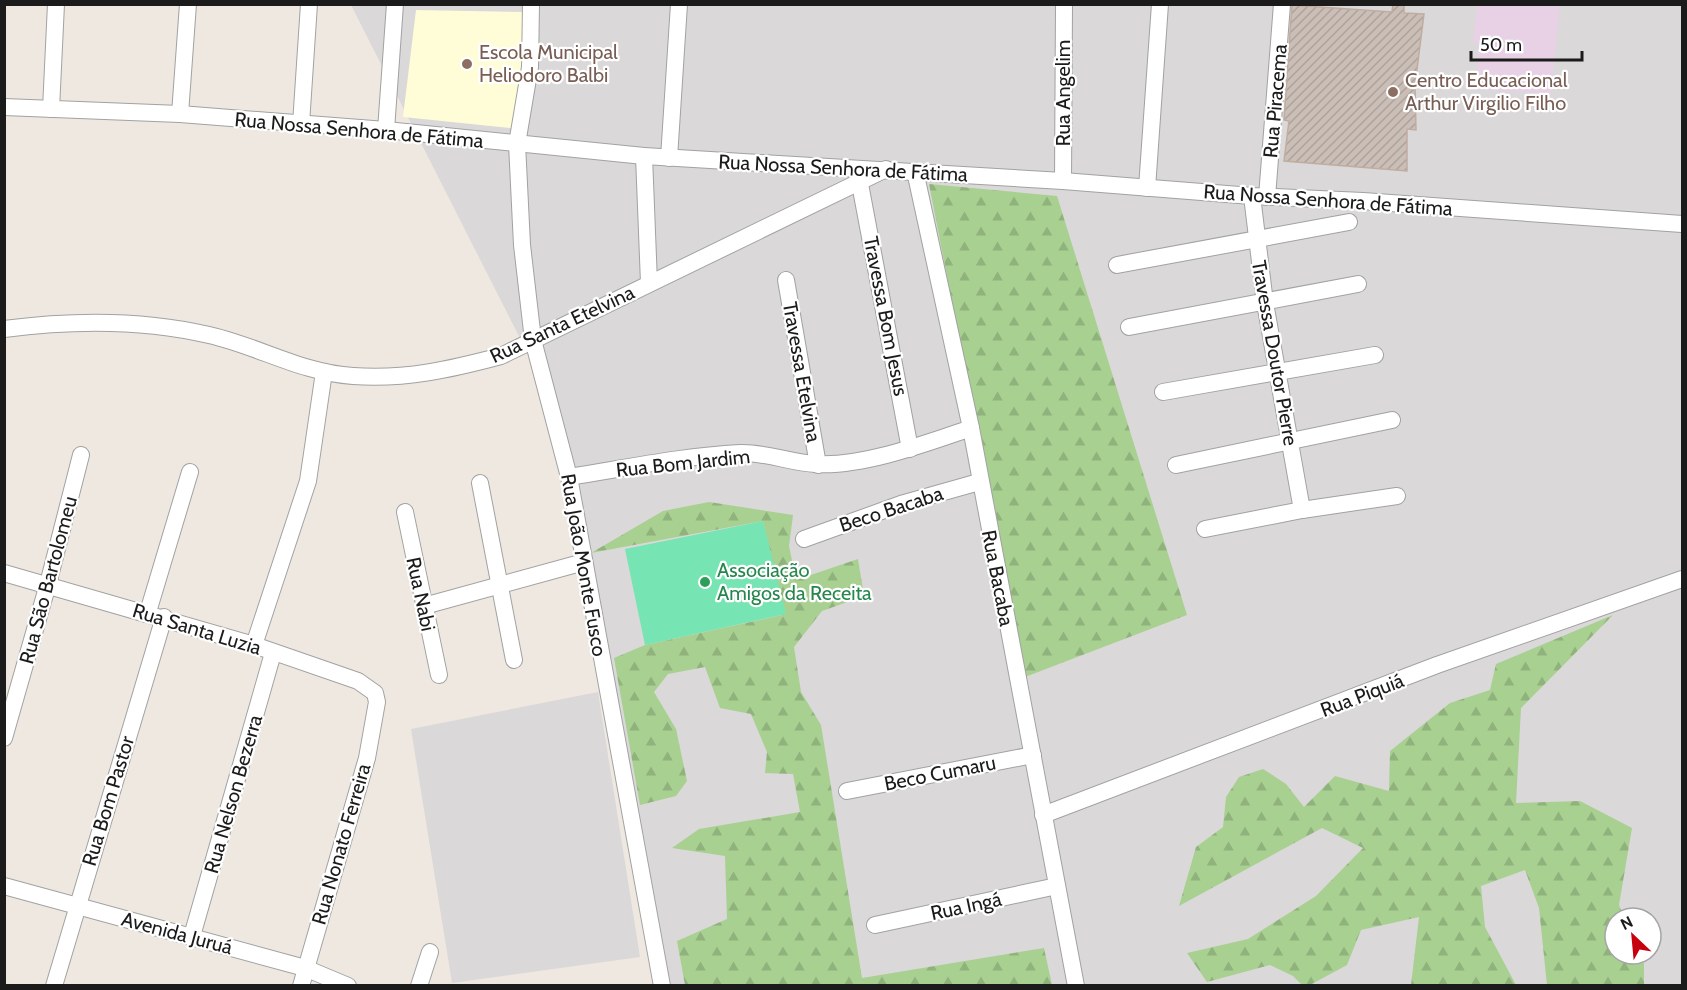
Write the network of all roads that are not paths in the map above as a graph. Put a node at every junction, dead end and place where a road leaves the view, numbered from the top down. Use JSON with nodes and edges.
{"nodes":[{"id":1,"x":56,"y":4,"type":"edge"},
{"id":2,"x":188,"y":4,"type":"edge"},
{"id":3,"x":309,"y":4,"type":"edge"},
{"id":4,"x":395,"y":4,"type":"edge"},
{"id":5,"x":531,"y":4,"type":"edge"},
{"id":6,"x":679,"y":4,"type":"edge"},
{"id":7,"x":1064,"y":4,"type":"edge"},
{"id":8,"x":1160,"y":4,"type":"edge"},
{"id":9,"x":1282,"y":4,"type":"edge"},
{"id":10,"x":4,"y":107,"type":"edge"},
{"id":11,"x":51,"y":109,"type":"junction"},
{"id":12,"x":180,"y":114,"type":"junction"},
{"id":13,"x":301,"y":124,"type":"junction"},
{"id":14,"x":387,"y":130,"type":"junction"},
{"id":15,"x":517,"y":144,"type":"junction"},
{"id":16,"x":644,"y":156,"type":"junction"},
{"id":17,"x":669,"y":158,"type":"junction"},
{"id":18,"x":887,"y":169,"type":"junction"},
{"id":19,"x":915,"y":171,"type":"junction"},
{"id":20,"x":1063,"y":181,"type":"junction"},
{"id":21,"x":860,"y":184,"type":"junction"},
{"id":22,"x":1147,"y":188,"type":"junction"},
{"id":23,"x":1259,"y":196,"type":"junction"},
{"id":24,"x":1349,"y":222,"type":"dead end"},
{"id":25,"x":1683,"y":224,"type":"edge"},
{"id":26,"x":1256,"y":238,"type":"junction"},
{"id":27,"x":1117,"y":265,"type":"dead end"},
{"id":28,"x":786,"y":280,"type":"dead end"},
{"id":29,"x":649,"y":283,"type":"junction"},
{"id":30,"x":1359,"y":284,"type":"dead end"},
{"id":31,"x":1265,"y":303,"type":"junction"},
{"id":32,"x":1129,"y":327,"type":"dead end"},
{"id":33,"x":4,"y":329,"type":"edge"},
{"id":34,"x":533,"y":340,"type":"junction"},
{"id":35,"x":1375,"y":355,"type":"dead end"},
{"id":36,"x":324,"y":372,"type":"junction"},
{"id":37,"x":1278,"y":372,"type":"junction"},
{"id":38,"x":1163,"y":392,"type":"dead end"},
{"id":39,"x":1392,"y":420,"type":"dead end"},
{"id":40,"x":971,"y":428,"type":"junction"},
{"id":41,"x":1290,"y":441,"type":"junction"},
{"id":42,"x":910,"y":448,"type":"junction"},
{"id":43,"x":81,"y":455,"type":"dead end"},
{"id":44,"x":818,"y":465,"type":"junction"},
{"id":45,"x":1176,"y":465,"type":"dead end"},
{"id":46,"x":190,"y":472,"type":"dead end"},
{"id":47,"x":569,"y":477,"type":"junction"},
{"id":48,"x":979,"y":482,"type":"junction"},
{"id":49,"x":480,"y":483,"type":"dead end"},
{"id":50,"x":1397,"y":496,"type":"dead end"},
{"id":51,"x":1302,"y":510,"type":"junction"},
{"id":52,"x":405,"y":512,"type":"dead end"},
{"id":53,"x":1205,"y":529,"type":"dead end"},
{"id":54,"x":804,"y":539,"type":"dead end"},
{"id":55,"x":584,"y":562,"type":"junction"},
{"id":56,"x":4,"y":573,"type":"edge"},
{"id":57,"x":1683,"y":579,"type":"edge"},
{"id":58,"x":500,"y":584,"type":"junction"},
{"id":59,"x":48,"y":585,"type":"junction"},
{"id":60,"x":424,"y":606,"type":"junction"},
{"id":61,"x":156,"y":615,"type":"junction"},
{"id":62,"x":254,"y":645,"type":"junction"},
{"id":63,"x":273,"y":653,"type":"junction"},
{"id":64,"x":514,"y":660,"type":"dead end"},
{"id":65,"x":439,"y":675,"type":"dead end"},
{"id":66,"x":377,"y":702,"type":"joint"},
{"id":67,"x":4,"y":738,"type":"edge"},
{"id":68,"x":1033,"y":755,"type":"junction"},
{"id":69,"x":847,"y":791,"type":"dead end"},
{"id":70,"x":1043,"y":815,"type":"junction"},
{"id":71,"x":4,"y":886,"type":"edge"},
{"id":72,"x":1057,"y":886,"type":"junction"},
{"id":73,"x":77,"y":906,"type":"junction"},
{"id":74,"x":875,"y":925,"type":"dead end"},
{"id":75,"x":192,"y":936,"type":"junction"},
{"id":76,"x":430,"y":952,"type":"dead end"},
{"id":77,"x":305,"y":968,"type":"junction"},
{"id":78,"x":54,"y":986,"type":"edge"},
{"id":79,"x":301,"y":986,"type":"edge"},
{"id":80,"x":348,"y":986,"type":"edge"},
{"id":81,"x":419,"y":986,"type":"edge"},
{"id":82,"x":662,"y":986,"type":"edge"},
{"id":83,"x":1076,"y":986,"type":"edge"}],
"edges":[{"from":1,"to":11,"type":"street"},
{"from":2,"to":12,"type":"street"},
{"from":3,"to":13,"type":"street"},
{"from":4,"to":14,"type":"street"},
{"from":5,"to":15,"type":"street","name":"Rua João Monte Fusco"},
{"from":6,"to":17,"type":"street"},
{"from":7,"to":20,"type":"street","name":"Rua Angelim"},
{"from":8,"to":22,"type":"street"},
{"from":9,"to":23,"type":"street","name":"Rua Piracema"},
{"from":10,"to":11,"type":"street","name":"Rua Nossa Senhora de Fátima"},
{"from":11,"to":12,"type":"street","name":"Rua Nossa Senhora de Fátima"},
{"from":12,"to":13,"type":"street","name":"Rua Nossa Senhora de Fátima"},
{"from":13,"to":14,"type":"street","name":"Rua Nossa Senhora de Fátima"},
{"from":14,"to":15,"type":"street","name":"Rua Nossa Senhora de Fátima"},
{"from":15,"to":16,"type":"street","name":"Rua Nossa Senhora de Fátima"},
{"from":15,"to":34,"type":"street","name":"Rua João Monte Fusco"},
{"from":16,"to":17,"type":"street","name":"Rua Nossa Senhora de Fátima"},
{"from":16,"to":29,"type":"street"},
{"from":17,"to":18,"type":"street","name":"Rua Nossa Senhora de Fátima"},
{"from":18,"to":19,"type":"street","name":"Rua Nossa Senhora de Fátima"},
{"from":18,"to":21,"type":"street","name":"Rua Santa Etelvina"},
{"from":19,"to":20,"type":"street","name":"Rua Nossa Senhora de Fátima"},
{"from":19,"to":40,"type":"street","name":"Rua Bacaba"},
{"from":20,"to":22,"type":"street","name":"Rua Nossa Senhora de Fátima"},
{"from":21,"to":29,"type":"street","name":"Rua Santa Etelvina"},
{"from":21,"to":42,"type":"street","name":"Travessa Bom Jesus"},
{"from":22,"to":23,"type":"street","name":"Rua Nossa Senhora de Fátima"},
{"from":23,"to":25,"type":"street","name":"Rua Nossa Senhora de Fátima"},
{"from":23,"to":26,"type":"street","name":"Travessa Doutor Pierre"},
{"from":24,"to":26,"type":"street"},
{"from":26,"to":27,"type":"street"},
{"from":26,"to":31,"type":"street","name":"Travessa Doutor Pierre"},
{"from":28,"to":44,"type":"street","name":"Travessa Etelvina"},
{"from":29,"to":34,"type":"street","name":"Rua Santa Etelvina"},
{"from":30,"to":31,"type":"street"},
{"from":31,"to":32,"type":"street"},
{"from":31,"to":37,"type":"street","name":"Travessa Doutor Pierre"},
{"from":33,"to":36,"type":"street","name":"Rua Santa Etelvina"},
{"from":34,"to":36,"type":"street","name":"Rua Santa Etelvina"},
{"from":34,"to":47,"type":"street","name":"Rua João Monte Fusco"},
{"from":35,"to":37,"type":"street"},
{"from":36,"to":62,"type":"street"},
{"from":37,"to":38,"type":"street"},
{"from":37,"to":41,"type":"street","name":"Travessa Doutor Pierre"},
{"from":39,"to":41,"type":"street"},
{"from":40,"to":42,"type":"street","name":"Rua Bom Jardim"},
{"from":40,"to":48,"type":"street","name":"Rua Bacaba"},
{"from":41,"to":45,"type":"street"},
{"from":41,"to":51,"type":"street","name":"Travessa Doutor Pierre"},
{"from":42,"to":44,"type":"street","name":"Rua Bom Jardim"},
{"from":43,"to":59,"type":"street","name":"Rua São Bartolomeu"},
{"from":44,"to":47,"type":"street","name":"Rua Bom Jardim"},
{"from":46,"to":61,"type":"street","name":"Rua Bom Pastor"},
{"from":47,"to":55,"type":"street","name":"Rua João Monte Fusco"},
{"from":48,"to":54,"type":"street","name":"Beco Bacaba"},
{"from":48,"to":68,"type":"street","name":"Rua Bacaba"},
{"from":49,"to":58,"type":"street"},
{"from":50,"to":51,"type":"street"},
{"from":51,"to":53,"type":"street"},
{"from":52,"to":60,"type":"street","name":"Rua Nabi"},
{"from":55,"to":58,"type":"street"},
{"from":55,"to":82,"type":"street","name":"Rua João Monte Fusco"},
{"from":56,"to":59,"type":"street","name":"Rua Santa Luzia"},
{"from":57,"to":70,"type":"street","name":"Rua Piquiá"},
{"from":58,"to":60,"type":"street"},
{"from":58,"to":64,"type":"street"},
{"from":59,"to":61,"type":"street","name":"Rua Santa Luzia"},
{"from":59,"to":67,"type":"street","name":"Rua São Bartolomeu"},
{"from":60,"to":65,"type":"street","name":"Rua Nabi"},
{"from":61,"to":62,"type":"street","name":"Rua Santa Luzia"},
{"from":61,"to":73,"type":"street","name":"Rua Bom Pastor"},
{"from":62,"to":63,"type":"street","name":"Rua Santa Luzia"},
{"from":63,"to":66,"type":"street","name":"Rua Santa Luzia"},
{"from":63,"to":75,"type":"street","name":"Rua Nelson Bezerra"},
{"from":66,"to":77,"type":"street","name":"Rua Nonato Ferreira"},
{"from":68,"to":69,"type":"street","name":"Beco Cumaru"},
{"from":68,"to":70,"type":"street","name":"Rua Bacaba"},
{"from":70,"to":72,"type":"street","name":"Rua Bacaba"},
{"from":71,"to":73,"type":"street","name":"Avenida Juruá"},
{"from":72,"to":74,"type":"street","name":"Rua Ingá"},
{"from":72,"to":83,"type":"street","name":"Rua Bacaba"},
{"from":73,"to":75,"type":"street","name":"Avenida Juruá"},
{"from":73,"to":78,"type":"street","name":"Rua Bom Pastor"},
{"from":75,"to":77,"type":"street","name":"Avenida Juruá"},
{"from":76,"to":81,"type":"street"},
{"from":77,"to":79,"type":"street","name":"Rua Nonato Ferreira"},
{"from":77,"to":80,"type":"street","name":"Avenida Juruá"}]}
